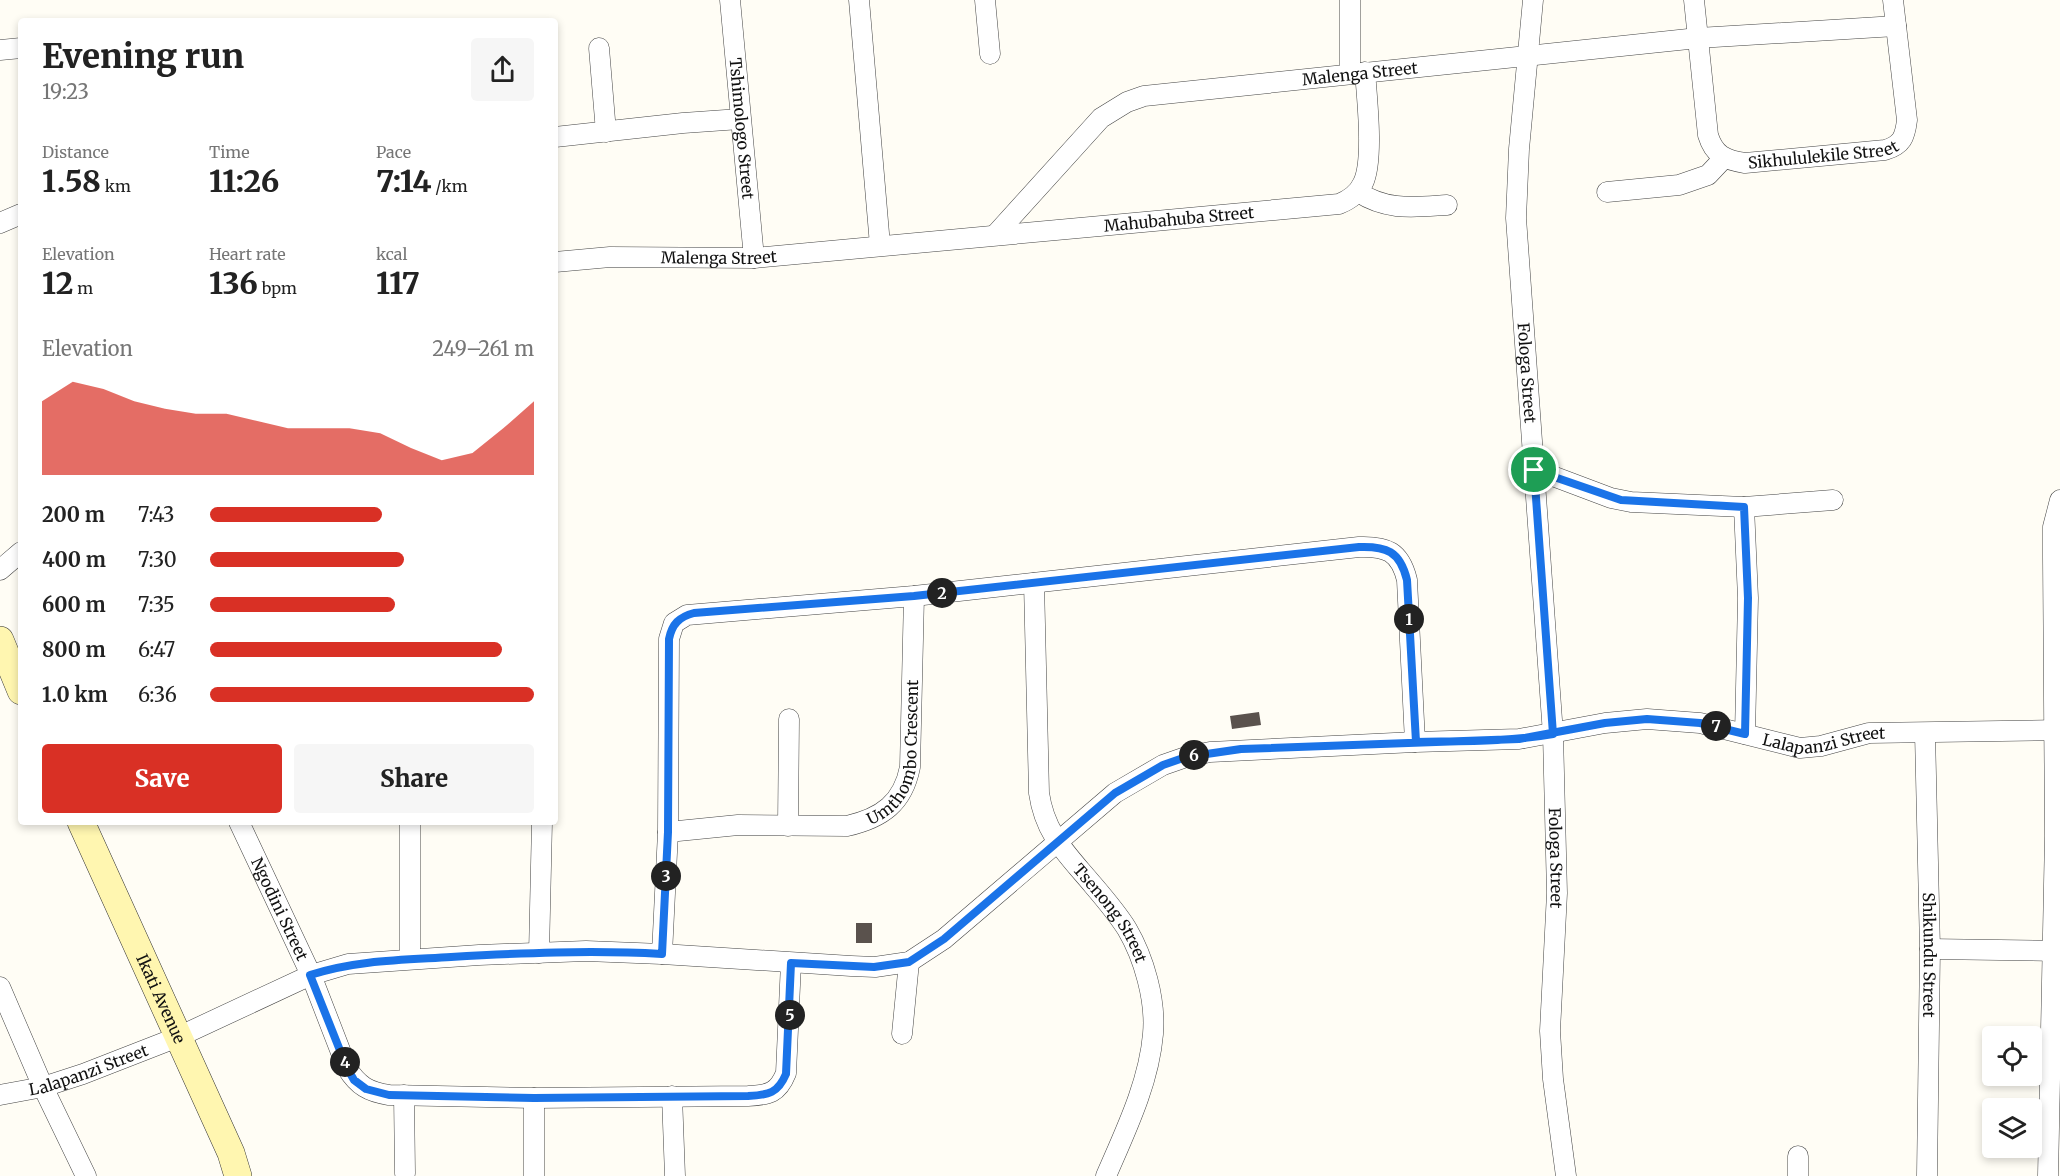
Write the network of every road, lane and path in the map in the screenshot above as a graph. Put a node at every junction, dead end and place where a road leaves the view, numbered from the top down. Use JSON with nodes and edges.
{"nodes":[{"id":1,"x":730,"y":0,"type":"edge"},
{"id":2,"x":859,"y":0,"type":"edge"},
{"id":3,"x":985,"y":0,"type":"edge"},
{"id":4,"x":1350,"y":0,"type":"edge"},
{"id":5,"x":1533,"y":0,"type":"edge"},
{"id":6,"x":1694,"y":0,"type":"edge"},
{"id":7,"x":1893,"y":0,"type":"edge"},
{"id":8,"x":1896,"y":26,"type":"junction"},
{"id":9,"x":1698,"y":38,"type":"junction"},
{"id":10,"x":18,"y":48,"type":"edge"},
{"id":11,"x":598,"y":48,"type":"dead end"},
{"id":12,"x":0,"y":51,"type":"edge"},
{"id":13,"x":990,"y":54,"type":"dead end"},
{"id":14,"x":1527,"y":57,"type":"junction"},
{"id":15,"x":1357,"y":72,"type":"junction"},
{"id":16,"x":740,"y":119,"type":"junction"},
{"id":17,"x":606,"y":132,"type":"junction"},
{"id":18,"x":558,"y":137,"type":"edge"},
{"id":19,"x":1724,"y":158,"type":"junction"},
{"id":20,"x":1358,"y":192,"type":"junction"},
{"id":21,"x":1607,"y":192,"type":"dead end"},
{"id":22,"x":1447,"y":206,"type":"dead end"},
{"id":23,"x":18,"y":215,"type":"edge"},
{"id":24,"x":0,"y":223,"type":"edge"},
{"id":25,"x":996,"y":234,"type":"junction"},
{"id":26,"x":880,"y":245,"type":"junction"},
{"id":27,"x":754,"y":258,"type":"junction"},
{"id":28,"x":558,"y":262,"type":"edge"},
{"id":29,"x":1534,"y":470,"type":"junction"},
{"id":30,"x":1833,"y":500,"type":"dead end"},
{"id":31,"x":2060,"y":500,"type":"edge"},
{"id":32,"x":1744,"y":507,"type":"junction"},
{"id":33,"x":18,"y":555,"type":"edge"},
{"id":34,"x":0,"y":570,"type":"edge"},
{"id":35,"x":1034,"y":583,"type":"junction"},
{"id":36,"x":914,"y":596,"type":"junction"},
{"id":37,"x":0,"y":640,"type":"edge"},
{"id":38,"x":18,"y":683,"type":"edge"},
{"id":39,"x":789,"y":719,"type":"dead end"},
{"id":40,"x":2057,"y":730,"type":"edge"},
{"id":41,"x":1925,"y":733,"type":"junction"},
{"id":42,"x":1553,"y":734,"type":"junction"},
{"id":43,"x":1745,"y":734,"type":"junction"},
{"id":44,"x":1416,"y":742,"type":"junction"},
{"id":45,"x":82,"y":825,"type":"edge"},
{"id":46,"x":240,"y":825,"type":"edge"},
{"id":47,"x":410,"y":825,"type":"edge"},
{"id":48,"x":542,"y":825,"type":"edge"},
{"id":49,"x":788,"y":826,"type":"junction"},
{"id":50,"x":668,"y":832,"type":"junction"},
{"id":51,"x":1057,"y":841,"type":"junction"},
{"id":52,"x":1930,"y":949,"type":"junction"},
{"id":53,"x":2056,"y":951,"type":"edge"},
{"id":54,"x":539,"y":953,"type":"junction"},
{"id":55,"x":662,"y":954,"type":"junction"},
{"id":56,"x":410,"y":959,"type":"junction"},
{"id":57,"x":909,"y":962,"type":"junction"},
{"id":58,"x":791,"y":963,"type":"junction"},
{"id":59,"x":310,"y":975,"type":"junction"},
{"id":60,"x":0,"y":987,"type":"edge"},
{"id":61,"x":902,"y":1034,"type":"dead end"},
{"id":62,"x":178,"y":1037,"type":"junction"},
{"id":63,"x":43,"y":1087,"type":"junction"},
{"id":64,"x":0,"y":1095,"type":"edge"},
{"id":65,"x":404,"y":1095,"type":"junction"},
{"id":66,"x":672,"y":1096,"type":"junction"},
{"id":67,"x":534,"y":1098,"type":"junction"},
{"id":68,"x":1798,"y":1156,"type":"dead end"},
{"id":69,"x":405,"y":1173,"type":"dead end"},
{"id":70,"x":86,"y":1176,"type":"edge"},
{"id":71,"x":238,"y":1176,"type":"edge"},
{"id":72,"x":534,"y":1176,"type":"edge"},
{"id":73,"x":675,"y":1176,"type":"edge"},
{"id":74,"x":1106,"y":1176,"type":"edge"},
{"id":75,"x":1566,"y":1176,"type":"edge"},
{"id":76,"x":1798,"y":1176,"type":"edge"},
{"id":77,"x":1927,"y":1176,"type":"edge"},
{"id":78,"x":2048,"y":1176,"type":"edge"}],
"edges":[{"from":1,"to":16,"type":"street","name":"Tshimologo Street"},
{"from":2,"to":26,"type":"street"},
{"from":3,"to":13,"type":"street"},
{"from":4,"to":15,"type":"street"},
{"from":5,"to":14,"type":"street","name":"Fologa Street"},
{"from":6,"to":9,"type":"street"},
{"from":7,"to":8,"type":"street","name":"Sikhululekile Street"},
{"from":8,"to":9,"type":"street","name":"Malenga Street"},
{"from":8,"to":19,"type":"street","name":"Sikhululekile Street"},
{"from":9,"to":14,"type":"street","name":"Malenga Street"},
{"from":9,"to":19,"type":"street"},
{"from":10,"to":12,"type":"street"},
{"from":11,"to":17,"type":"street"},
{"from":14,"to":15,"type":"street","name":"Malenga Street"},
{"from":14,"to":29,"type":"street","name":"Fologa Street"},
{"from":15,"to":20,"type":"street"},
{"from":15,"to":25,"type":"street","name":"Malenga Street"},
{"from":16,"to":17,"type":"street"},
{"from":16,"to":27,"type":"street","name":"Tshimologo Street"},
{"from":17,"to":18,"type":"street"},
{"from":19,"to":21,"type":"street","name":"Sikhululekile Street"},
{"from":20,"to":22,"type":"street"},
{"from":20,"to":25,"type":"street","name":"Mahubahuba Street"},
{"from":23,"to":24,"type":"street"},
{"from":25,"to":26,"type":"street","name":"Malenga Street"},
{"from":26,"to":27,"type":"street","name":"Malenga Street"},
{"from":27,"to":28,"type":"street","name":"Malenga Street"},
{"from":29,"to":32,"type":"street"},
{"from":29,"to":42,"type":"street","name":"Fologa Street"},
{"from":30,"to":32,"type":"street"},
{"from":31,"to":40,"type":"street"},
{"from":32,"to":43,"type":"street"},
{"from":33,"to":34,"type":"street"},
{"from":35,"to":36,"type":"street"},
{"from":35,"to":44,"type":"street"},
{"from":35,"to":51,"type":"street","name":"Tsenong Street"},
{"from":36,"to":49,"type":"street","name":"Umthombo Crescent"},
{"from":36,"to":50,"type":"street"},
{"from":37,"to":38,"type":"street"},
{"from":39,"to":49,"type":"street"},
{"from":40,"to":41,"type":"street","name":"Lalapanzi Street"},
{"from":40,"to":53,"type":"street"},
{"from":41,"to":43,"type":"street","name":"Lalapanzi Street"},
{"from":41,"to":52,"type":"street","name":"Shikundu Street"},
{"from":42,"to":43,"type":"street","name":"Lalapanzi Street"},
{"from":42,"to":44,"type":"street","name":"Lalapanzi Street"},
{"from":42,"to":75,"type":"street","name":"Fologa Street"},
{"from":44,"to":51,"type":"street","name":"Lalapanzi Street"},
{"from":45,"to":62,"type":"street","name":"Ikati Avenue"},
{"from":46,"to":59,"type":"street","name":"Ngodini Street"},
{"from":47,"to":56,"type":"street"},
{"from":48,"to":54,"type":"street"},
{"from":49,"to":50,"type":"street","name":"Umthombo Crescent"},
{"from":50,"to":55,"type":"street"},
{"from":51,"to":57,"type":"street","name":"Lalapanzi Street"},
{"from":51,"to":74,"type":"street","name":"Tsenong Street"},
{"from":52,"to":53,"type":"street"},
{"from":52,"to":77,"type":"street","name":"Shikundu Street"},
{"from":53,"to":78,"type":"street"},
{"from":54,"to":55,"type":"street","name":"Lalapanzi Street"},
{"from":54,"to":56,"type":"street","name":"Lalapanzi Street"},
{"from":55,"to":58,"type":"street","name":"Lalapanzi Street"},
{"from":56,"to":59,"type":"street","name":"Lalapanzi Street"},
{"from":57,"to":58,"type":"street","name":"Lalapanzi Street"},
{"from":57,"to":61,"type":"street"},
{"from":58,"to":66,"type":"street","name":"Ngodini Street"},
{"from":59,"to":62,"type":"street","name":"Lalapanzi Street"},
{"from":59,"to":65,"type":"street","name":"Ngodini Street"},
{"from":60,"to":63,"type":"street"},
{"from":62,"to":63,"type":"street","name":"Lalapanzi Street"},
{"from":62,"to":71,"type":"street","name":"Ikati Avenue"},
{"from":63,"to":64,"type":"street","name":"Lalapanzi Street"},
{"from":63,"to":70,"type":"street"},
{"from":65,"to":67,"type":"street","name":"Ngodini Street"},
{"from":65,"to":69,"type":"street"},
{"from":66,"to":67,"type":"street","name":"Ngodini Street"},
{"from":66,"to":73,"type":"street"},
{"from":67,"to":72,"type":"street"},
{"from":68,"to":76,"type":"street"}]}
